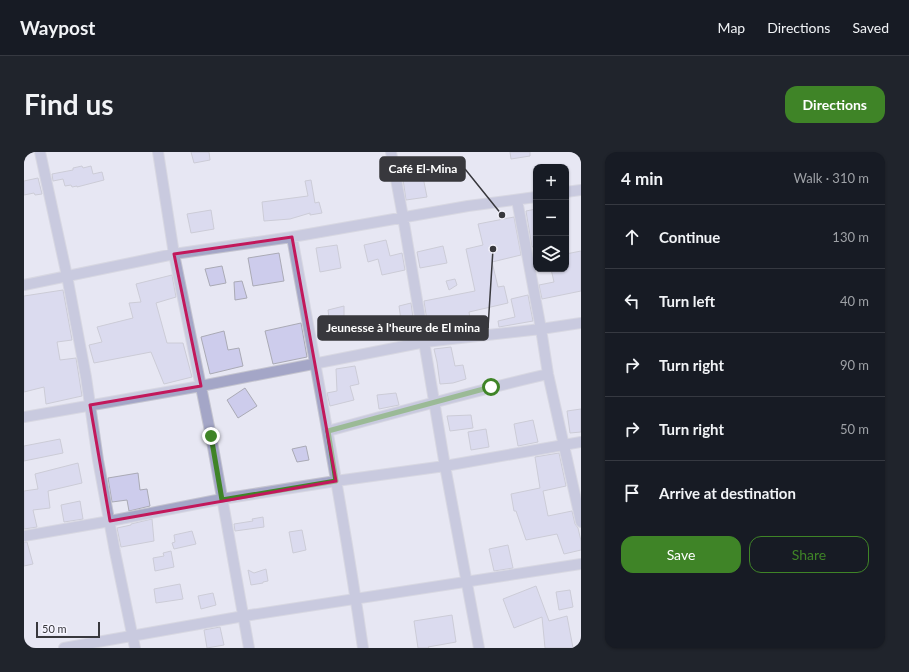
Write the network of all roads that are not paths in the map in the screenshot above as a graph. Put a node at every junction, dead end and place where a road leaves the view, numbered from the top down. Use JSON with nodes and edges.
{"nodes":[{"id":1,"x":40,"y":152,"type":"edge"},
{"id":2,"x":158,"y":152,"type":"edge"},
{"id":3,"x":391,"y":152,"type":"edge"},
{"id":4,"x":581,"y":190,"type":"edge"},
{"id":5,"x":569,"y":192,"type":"edge"},
{"id":6,"x":533,"y":197,"type":"edge"},
{"id":7,"x":517,"y":200,"type":"junction"},
{"id":8,"x":404,"y":217,"type":"junction"},
{"id":9,"x":292,"y":237,"type":"junction"},
{"id":10,"x":174,"y":254,"type":"junction"},
{"id":11,"x":67,"y":276,"type":"junction"},
{"id":12,"x":24,"y":285,"type":"edge"},
{"id":13,"x":581,"y":323,"type":"edge"},
{"id":14,"x":541,"y":329,"type":"junction"},
{"id":15,"x":424,"y":342,"type":"junction"},
{"id":16,"x":315,"y":363,"type":"junction"},
{"id":17,"x":548,"y":374,"type":"junction"},
{"id":18,"x":201,"y":386,"type":"junction"},
{"id":19,"x":434,"y":402,"type":"junction"},
{"id":20,"x":90,"y":405,"type":"junction"},
{"id":21,"x":24,"y":417,"type":"edge"},
{"id":22,"x":328,"y":431,"type":"junction"},
{"id":23,"x":581,"y":442,"type":"edge"},
{"id":24,"x":564,"y":445,"type":"junction"},
{"id":25,"x":445,"y":466,"type":"junction"},
{"id":26,"x":336,"y":481,"type":"junction"},
{"id":27,"x":222,"y":500,"type":"junction"},
{"id":28,"x":110,"y":521,"type":"junction"},
{"id":29,"x":581,"y":522,"type":"edge"},
{"id":30,"x":24,"y":536,"type":"edge"},
{"id":31,"x":581,"y":564,"type":"edge"},
{"id":32,"x":467,"y":582,"type":"junction"},
{"id":33,"x":356,"y":599,"type":"junction"},
{"id":34,"x":244,"y":616,"type":"junction"},
{"id":35,"x":132,"y":636,"type":"junction"},
{"id":36,"x":64,"y":648,"type":"edge"},
{"id":37,"x":135,"y":648,"type":"edge"},
{"id":38,"x":249,"y":648,"type":"edge"},
{"id":39,"x":363,"y":648,"type":"edge"},
{"id":40,"x":479,"y":648,"type":"edge"}],
"edges":[{"from":1,"to":11,"type":"street"},
{"from":2,"to":10,"type":"street"},
{"from":3,"to":8,"type":"street"},
{"from":4,"to":5,"type":"street"},
{"from":6,"to":7,"type":"street"},
{"from":7,"to":8,"type":"street"},
{"from":7,"to":14,"type":"street"},
{"from":8,"to":9,"type":"street"},
{"from":8,"to":15,"type":"street"},
{"from":9,"to":10,"type":"street"},
{"from":9,"to":16,"type":"street"},
{"from":10,"to":11,"type":"street"},
{"from":10,"to":18,"type":"street"},
{"from":11,"to":12,"type":"street"},
{"from":11,"to":20,"type":"street"},
{"from":13,"to":14,"type":"street"},
{"from":14,"to":15,"type":"street"},
{"from":14,"to":17,"type":"street"},
{"from":15,"to":16,"type":"street"},
{"from":15,"to":19,"type":"street"},
{"from":16,"to":18,"type":"street"},
{"from":16,"to":22,"type":"street"},
{"from":17,"to":19,"type":"street"},
{"from":17,"to":24,"type":"street"},
{"from":18,"to":20,"type":"street"},
{"from":18,"to":27,"type":"street"},
{"from":19,"to":22,"type":"street"},
{"from":19,"to":25,"type":"street"},
{"from":20,"to":21,"type":"street"},
{"from":20,"to":28,"type":"street"},
{"from":22,"to":26,"type":"street"},
{"from":23,"to":24,"type":"street"},
{"from":24,"to":25,"type":"street"},
{"from":24,"to":29,"type":"street"},
{"from":25,"to":26,"type":"street"},
{"from":25,"to":32,"type":"street"},
{"from":26,"to":27,"type":"street"},
{"from":26,"to":33,"type":"street"},
{"from":27,"to":28,"type":"street"},
{"from":27,"to":34,"type":"street"},
{"from":28,"to":30,"type":"street"},
{"from":28,"to":35,"type":"street"},
{"from":31,"to":32,"type":"street"},
{"from":32,"to":33,"type":"street"},
{"from":32,"to":40,"type":"street"},
{"from":33,"to":34,"type":"street"},
{"from":33,"to":39,"type":"street"},
{"from":34,"to":35,"type":"street"},
{"from":34,"to":38,"type":"street"},
{"from":35,"to":36,"type":"street"},
{"from":35,"to":37,"type":"street"}]}
